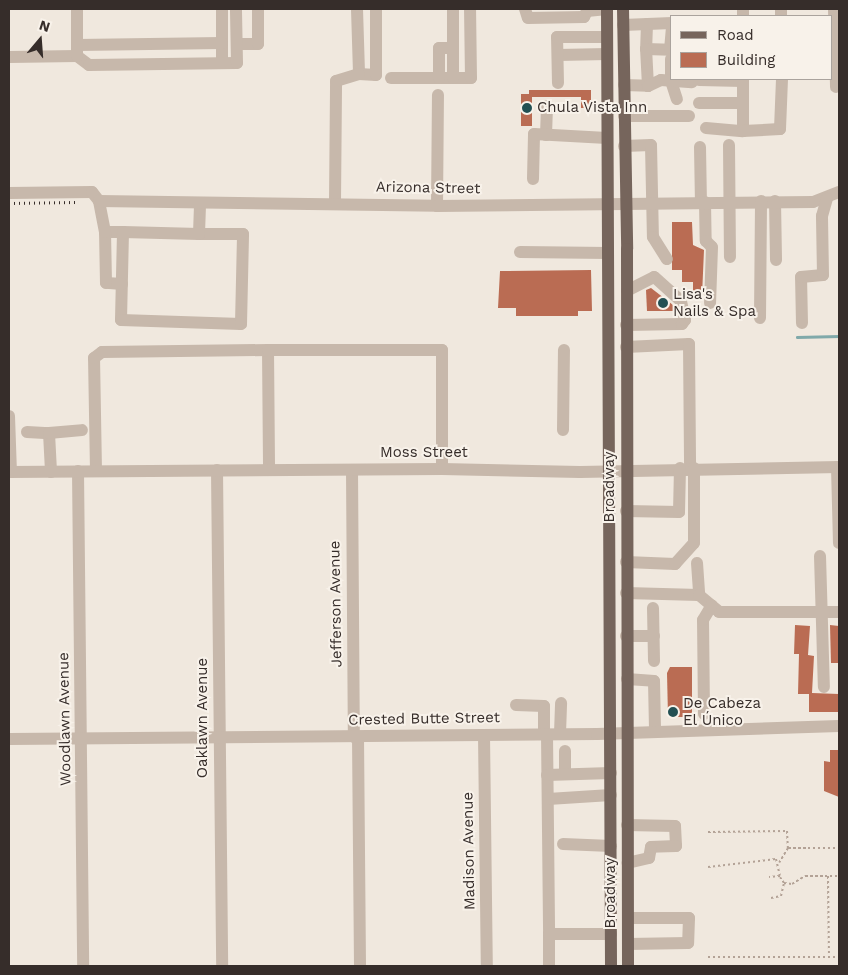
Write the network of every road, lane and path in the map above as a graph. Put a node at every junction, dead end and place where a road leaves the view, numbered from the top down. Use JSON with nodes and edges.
{"nodes":[{"id":1,"x":77,"y":9,"type":"edge"},
{"id":2,"x":222,"y":9,"type":"edge"},
{"id":3,"x":236,"y":9,"type":"edge"},
{"id":4,"x":258,"y":9,"type":"edge"},
{"id":5,"x":356,"y":9,"type":"edge"},
{"id":6,"x":376,"y":9,"type":"edge"},
{"id":7,"x":453,"y":9,"type":"edge"},
{"id":8,"x":470,"y":9,"type":"edge"},
{"id":9,"x":525,"y":9,"type":"edge"},
{"id":10,"x":607,"y":9,"type":"edge"},
{"id":11,"x":623,"y":9,"type":"edge"},
{"id":12,"x":834,"y":9,"type":"edge"},
{"id":13,"x":587,"y":10,"type":"edge"},
{"id":14,"x":562,"y":13,"type":"edge"},
{"id":15,"x":670,"y":23,"type":"edge"},
{"id":16,"x":647,"y":24,"type":"junction"},
{"id":17,"x":623,"y":25,"type":"junction"},
{"id":18,"x":607,"y":37,"type":"junction"},
{"id":19,"x":222,"y":43,"type":"junction"},
{"id":20,"x":237,"y":44,"type":"junction"},
{"id":21,"x":453,"y":48,"type":"junction"},
{"id":22,"x":646,"y":49,"type":"junction"},
{"id":23,"x":77,"y":50,"type":"junction"},
{"id":24,"x":670,"y":50,"type":"edge"},
{"id":25,"x":607,"y":54,"type":"junction"},
{"id":26,"x":558,"y":55,"type":"junction"},
{"id":27,"x":9,"y":57,"type":"edge"},
{"id":28,"x":222,"y":63,"type":"junction"},
{"id":29,"x":359,"y":74,"type":"junction"},
{"id":30,"x":391,"y":78,"type":"dead end"},
{"id":31,"x":438,"y":78,"type":"junction"},
{"id":32,"x":453,"y":78,"type":"junction"},
{"id":33,"x":671,"y":80,"type":"junction"},
{"id":34,"x":743,"y":80,"type":"edge"},
{"id":35,"x":782,"y":80,"type":"edge"},
{"id":36,"x":558,"y":83,"type":"dead end"},
{"id":37,"x":624,"y":86,"type":"junction"},
{"id":38,"x":648,"y":86,"type":"junction"},
{"id":39,"x":836,"y":87,"type":"dead end"},
{"id":40,"x":438,"y":95,"type":"dead end"},
{"id":41,"x":677,"y":99,"type":"dead end"},
{"id":42,"x":699,"y":103,"type":"dead end"},
{"id":43,"x":743,"y":103,"type":"junction"},
{"id":44,"x":546,"y":106,"type":"dead end"},
{"id":45,"x":624,"y":116,"type":"junction"},
{"id":46,"x":689,"y":116,"type":"dead end"},
{"id":47,"x":706,"y":128,"type":"dead end"},
{"id":48,"x":743,"y":131,"type":"junction"},
{"id":49,"x":546,"y":135,"type":"junction"},
{"id":50,"x":607,"y":138,"type":"junction"},
{"id":51,"x":729,"y":145,"type":"dead end"},
{"id":52,"x":624,"y":146,"type":"junction"},
{"id":53,"x":700,"y":147,"type":"dead end"},
{"id":54,"x":533,"y":179,"type":"dead end"},
{"id":55,"x":9,"y":193,"type":"edge"},
{"id":56,"x":835,"y":195,"type":"edge"},
{"id":57,"x":99,"y":201,"type":"junction"},
{"id":58,"x":761,"y":201,"type":"junction"},
{"id":59,"x":775,"y":201,"type":"junction"},
{"id":60,"x":607,"y":202,"type":"junction"},
{"id":61,"x":625,"y":202,"type":"junction"},
{"id":62,"x":652,"y":202,"type":"junction"},
{"id":63,"x":703,"y":202,"type":"junction"},
{"id":64,"x":729,"y":202,"type":"junction"},
{"id":65,"x":200,"y":203,"type":"junction"},
{"id":66,"x":335,"y":203,"type":"junction"},
{"id":67,"x":437,"y":206,"type":"junction"},
{"id":68,"x":105,"y":232,"type":"junction"},
{"id":69,"x":123,"y":232,"type":"junction"},
{"id":70,"x":199,"y":234,"type":"junction"},
{"id":71,"x":520,"y":252,"type":"dead end"},
{"id":72,"x":608,"y":253,"type":"junction"},
{"id":73,"x":730,"y":257,"type":"dead end"},
{"id":74,"x":667,"y":259,"type":"dead end"},
{"id":75,"x":776,"y":260,"type":"dead end"},
{"id":76,"x":122,"y":284,"type":"junction"},
{"id":77,"x":627,"y":291,"type":"junction"},
{"id":78,"x":710,"y":303,"type":"dead end"},
{"id":79,"x":760,"y":318,"type":"dead end"},
{"id":80,"x":802,"y":323,"type":"dead end"},
{"id":81,"x":626,"y":325,"type":"junction"},
{"id":82,"x":626,"y":346,"type":"junction"},
{"id":83,"x":268,"y":350,"type":"junction"},
{"id":84,"x":564,"y":350,"type":"dead end"},
{"id":85,"x":9,"y":416,"type":"edge"},
{"id":86,"x":82,"y":430,"type":"dead end"},
{"id":87,"x":563,"y":430,"type":"dead end"},
{"id":88,"x":27,"y":432,"type":"dead end"},
{"id":89,"x":49,"y":433,"type":"junction"},
{"id":90,"x":838,"y":467,"type":"edge"},
{"id":91,"x":688,"y":468,"type":"junction"},
{"id":92,"x":442,"y":469,"type":"junction"},
{"id":93,"x":217,"y":470,"type":"junction"},
{"id":94,"x":269,"y":470,"type":"junction"},
{"id":95,"x":352,"y":470,"type":"junction"},
{"id":96,"x":78,"y":471,"type":"junction"},
{"id":97,"x":96,"y":471,"type":"junction"},
{"id":98,"x":609,"y":471,"type":"junction"},
{"id":99,"x":626,"y":471,"type":"junction"},
{"id":100,"x":10,"y":472,"type":"edge"},
{"id":101,"x":51,"y":472,"type":"junction"},
{"id":102,"x":626,"y":512,"type":"junction"},
{"id":103,"x":839,"y":543,"type":"edge"},
{"id":104,"x":820,"y":556,"type":"dead end"},
{"id":105,"x":626,"y":562,"type":"junction"},
{"id":106,"x":698,"y":562,"type":"dead end"},
{"id":107,"x":626,"y":593,"type":"junction"},
{"id":108,"x":699,"y":595,"type":"junction"},
{"id":109,"x":712,"y":604,"type":"junction"},
{"id":110,"x":654,"y":608,"type":"dead end"},
{"id":111,"x":821,"y":612,"type":"junction"},
{"id":112,"x":839,"y":612,"type":"edge"},
{"id":113,"x":626,"y":636,"type":"junction"},
{"id":114,"x":654,"y":636,"type":"junction"},
{"id":115,"x":654,"y":661,"type":"dead end"},
{"id":116,"x":627,"y":679,"type":"junction"},
{"id":117,"x":824,"y":687,"type":"dead end"},
{"id":118,"x":561,"y":703,"type":"dead end"},
{"id":119,"x":516,"y":705,"type":"dead end"},
{"id":120,"x":704,"y":714,"type":"dead end"},
{"id":121,"x":839,"y":726,"type":"edge"},
{"id":122,"x":655,"y":730,"type":"junction"},
{"id":123,"x":627,"y":733,"type":"junction"},
{"id":124,"x":545,"y":734,"type":"junction"},
{"id":125,"x":560,"y":734,"type":"junction"},
{"id":126,"x":611,"y":734,"type":"junction"},
{"id":127,"x":484,"y":735,"type":"junction"},
{"id":128,"x":356,"y":736,"type":"junction"},
{"id":129,"x":219,"y":738,"type":"junction"},
{"id":130,"x":9,"y":739,"type":"edge"},
{"id":131,"x":82,"y":740,"type":"junction"},
{"id":132,"x":565,"y":751,"type":"dead end"},
{"id":133,"x":611,"y":773,"type":"junction"},
{"id":134,"x":547,"y":774,"type":"junction"},
{"id":135,"x":565,"y":774,"type":"junction"},
{"id":136,"x":611,"y":795,"type":"junction"},
{"id":137,"x":548,"y":799,"type":"junction"},
{"id":138,"x":627,"y":825,"type":"junction"},
{"id":139,"x":708,"y":832,"type":"dead end"},
{"id":140,"x":563,"y":844,"type":"dead end"},
{"id":141,"x":611,"y":846,"type":"junction"},
{"id":142,"x":788,"y":848,"type":"junction"},
{"id":143,"x":839,"y":848,"type":"edge"},
{"id":144,"x":628,"y":863,"type":"junction"},
{"id":145,"x":779,"y":863,"type":"junction"},
{"id":146,"x":708,"y":867,"type":"dead end"},
{"id":147,"x":828,"y":876,"type":"junction"},
{"id":148,"x":839,"y":876,"type":"edge"},
{"id":149,"x":769,"y":877,"type":"dead end"},
{"id":150,"x":780,"y":877,"type":"junction"},
{"id":151,"x":784,"y":883,"type":"junction"},
{"id":152,"x":771,"y":898,"type":"dead end"},
{"id":153,"x":628,"y":918,"type":"junction"},
{"id":154,"x":549,"y":934,"type":"junction"},
{"id":155,"x":611,"y":934,"type":"junction"},
{"id":156,"x":628,"y":944,"type":"junction"},
{"id":157,"x":708,"y":957,"type":"dead end"},
{"id":158,"x":829,"y":957,"type":"junction"},
{"id":159,"x":839,"y":957,"type":"edge"},
{"id":160,"x":83,"y":966,"type":"edge"},
{"id":161,"x":222,"y":966,"type":"edge"},
{"id":162,"x":360,"y":966,"type":"edge"},
{"id":163,"x":486,"y":966,"type":"edge"},
{"id":164,"x":549,"y":966,"type":"edge"},
{"id":165,"x":611,"y":966,"type":"edge"},
{"id":166,"x":628,"y":966,"type":"edge"}],
"edges":[{"from":1,"to":23,"type":"street"},
{"from":2,"to":19,"type":"street"},
{"from":3,"to":20,"type":"street"},
{"from":4,"to":20,"type":"street"},
{"from":5,"to":29,"type":"street"},
{"from":6,"to":29,"type":"street"},
{"from":7,"to":21,"type":"street"},
{"from":8,"to":32,"type":"street"},
{"from":9,"to":14,"type":"street"},
{"from":10,"to":13,"type":"street"},
{"from":10,"to":18,"type":"main road","name":"Broadway"},
{"from":11,"to":17,"type":"main road","name":"Broadway"},
{"from":12,"to":39,"type":"street"},
{"from":13,"to":14,"type":"street"},
{"from":15,"to":16,"type":"street"},
{"from":16,"to":17,"type":"street"},
{"from":16,"to":22,"type":"street"},
{"from":17,"to":37,"type":"main road","name":"Broadway"},
{"from":18,"to":25,"type":"main road","name":"Broadway"},
{"from":18,"to":26,"type":"street"},
{"from":19,"to":23,"type":"street"},
{"from":19,"to":28,"type":"street"},
{"from":20,"to":28,"type":"street"},
{"from":21,"to":31,"type":"street"},
{"from":21,"to":32,"type":"street"},
{"from":22,"to":24,"type":"street"},
{"from":22,"to":38,"type":"street"},
{"from":23,"to":27,"type":"street"},
{"from":23,"to":28,"type":"street"},
{"from":25,"to":26,"type":"street"},
{"from":25,"to":50,"type":"main road","name":"Broadway"},
{"from":26,"to":36,"type":"street"},
{"from":29,"to":66,"type":"street"},
{"from":30,"to":31,"type":"street"},
{"from":31,"to":32,"type":"street"},
{"from":33,"to":34,"type":"street"},
{"from":33,"to":38,"type":"street"},
{"from":33,"to":41,"type":"street"},
{"from":34,"to":43,"type":"street"},
{"from":35,"to":48,"type":"street"},
{"from":37,"to":38,"type":"street"},
{"from":37,"to":45,"type":"main road","name":"Broadway"},
{"from":40,"to":67,"type":"street"},
{"from":42,"to":43,"type":"street"},
{"from":43,"to":48,"type":"street"},
{"from":44,"to":49,"type":"street"},
{"from":45,"to":46,"type":"street"},
{"from":45,"to":52,"type":"main road","name":"Broadway"},
{"from":47,"to":48,"type":"street"},
{"from":49,"to":50,"type":"street"},
{"from":49,"to":54,"type":"street"},
{"from":50,"to":60,"type":"main road","name":"Broadway"},
{"from":51,"to":64,"type":"street"},
{"from":52,"to":61,"type":"main road","name":"Broadway"},
{"from":52,"to":62,"type":"street"},
{"from":53,"to":63,"type":"street"},
{"from":55,"to":57,"type":"street"},
{"from":56,"to":59,"type":"street","name":"Arizona Street"},
{"from":56,"to":80,"type":"street"},
{"from":57,"to":65,"type":"street","name":"Arizona Street"},
{"from":57,"to":68,"type":"street"},
{"from":58,"to":59,"type":"street","name":"Arizona Street"},
{"from":58,"to":64,"type":"street","name":"Arizona Street"},
{"from":58,"to":79,"type":"street"},
{"from":59,"to":75,"type":"street"},
{"from":60,"to":61,"type":"street","name":"Arizona Street"},
{"from":60,"to":67,"type":"street","name":"Arizona Street"},
{"from":60,"to":72,"type":"main road","name":"Broadway"},
{"from":61,"to":62,"type":"street","name":"Arizona Street"},
{"from":61,"to":77,"type":"main road","name":"Broadway"},
{"from":62,"to":63,"type":"street","name":"Arizona Street"},
{"from":62,"to":74,"type":"street"},
{"from":63,"to":64,"type":"street","name":"Arizona Street"},
{"from":63,"to":78,"type":"street"},
{"from":64,"to":73,"type":"street"},
{"from":65,"to":66,"type":"street","name":"Arizona Street"},
{"from":65,"to":70,"type":"street"},
{"from":66,"to":67,"type":"street","name":"Arizona Street"},
{"from":68,"to":69,"type":"street"},
{"from":68,"to":76,"type":"street"},
{"from":69,"to":70,"type":"street"},
{"from":69,"to":76,"type":"street"},
{"from":70,"to":76,"type":"street"},
{"from":71,"to":72,"type":"street"},
{"from":72,"to":98,"type":"main road","name":"Broadway"},
{"from":77,"to":81,"type":"main road","name":"Broadway"},
{"from":77,"to":81,"type":"street"},
{"from":81,"to":82,"type":"main road","name":"Broadway"},
{"from":82,"to":91,"type":"street"},
{"from":82,"to":99,"type":"main road","name":"Broadway"},
{"from":83,"to":92,"type":"street"},
{"from":83,"to":94,"type":"street"},
{"from":83,"to":97,"type":"street"},
{"from":84,"to":87,"type":"street"},
{"from":85,"to":100,"type":"street"},
{"from":86,"to":89,"type":"street"},
{"from":88,"to":89,"type":"street"},
{"from":89,"to":101,"type":"street"},
{"from":90,"to":91,"type":"street","name":"Moss Street"},
{"from":90,"to":103,"type":"street"},
{"from":91,"to":99,"type":"street","name":"Moss Street"},
{"from":91,"to":102,"type":"street"},
{"from":91,"to":105,"type":"street"},
{"from":92,"to":95,"type":"street","name":"Moss Street"},
{"from":92,"to":98,"type":"street","name":"Moss Street"},
{"from":93,"to":94,"type":"street","name":"Moss Street"},
{"from":93,"to":97,"type":"street","name":"Moss Street"},
{"from":93,"to":129,"type":"street","name":"Oaklawn Avenue"},
{"from":94,"to":95,"type":"street","name":"Moss Street"},
{"from":95,"to":128,"type":"street","name":"Jefferson Avenue"},
{"from":96,"to":97,"type":"street","name":"Moss Street"},
{"from":96,"to":101,"type":"street","name":"Moss Street"},
{"from":96,"to":131,"type":"street","name":"Woodlawn Avenue"},
{"from":98,"to":99,"type":"street","name":"Moss Street"},
{"from":98,"to":126,"type":"main road","name":"Broadway"},
{"from":99,"to":102,"type":"main road","name":"Broadway"},
{"from":100,"to":101,"type":"street","name":"Moss Street"},
{"from":102,"to":105,"type":"main road","name":"Broadway"},
{"from":104,"to":111,"type":"street"},
{"from":105,"to":107,"type":"main road","name":"Broadway"},
{"from":106,"to":108,"type":"street"},
{"from":107,"to":108,"type":"street"},
{"from":107,"to":113,"type":"main road","name":"Broadway"},
{"from":108,"to":109,"type":"street"},
{"from":109,"to":111,"type":"street"},
{"from":109,"to":120,"type":"street"},
{"from":110,"to":114,"type":"street"},
{"from":111,"to":112,"type":"street"},
{"from":111,"to":117,"type":"street"},
{"from":113,"to":114,"type":"street"},
{"from":113,"to":116,"type":"main road","name":"Broadway"},
{"from":114,"to":115,"type":"street"},
{"from":116,"to":122,"type":"street"},
{"from":116,"to":123,"type":"main road","name":"Broadway"},
{"from":118,"to":125,"type":"street"},
{"from":119,"to":124,"type":"street"},
{"from":121,"to":122,"type":"street","name":"Crested Butte Street"},
{"from":122,"to":123,"type":"street","name":"Crested Butte Street"},
{"from":123,"to":126,"type":"street","name":"Crested Butte Street"},
{"from":123,"to":138,"type":"main road","name":"Broadway"},
{"from":124,"to":125,"type":"street","name":"Crested Butte Street"},
{"from":124,"to":127,"type":"street","name":"Crested Butte Street"},
{"from":124,"to":134,"type":"street"},
{"from":125,"to":126,"type":"street","name":"Crested Butte Street"},
{"from":126,"to":133,"type":"main road","name":"Broadway"},
{"from":127,"to":128,"type":"street","name":"Crested Butte Street"},
{"from":127,"to":163,"type":"street","name":"Madison Avenue"},
{"from":128,"to":129,"type":"street","name":"Crested Butte Street"},
{"from":128,"to":162,"type":"street","name":"Jefferson Avenue"},
{"from":129,"to":131,"type":"street","name":"Crested Butte Street"},
{"from":129,"to":161,"type":"street","name":"Oaklawn Avenue"},
{"from":130,"to":131,"type":"street","name":"Crested Butte Street"},
{"from":131,"to":160,"type":"street","name":"Woodlawn Avenue"},
{"from":132,"to":135,"type":"street"},
{"from":133,"to":135,"type":"street"},
{"from":133,"to":136,"type":"main road","name":"Broadway"},
{"from":134,"to":135,"type":"street"},
{"from":134,"to":137,"type":"street"},
{"from":136,"to":137,"type":"street"},
{"from":136,"to":141,"type":"main road","name":"Broadway"},
{"from":137,"to":154,"type":"street"},
{"from":138,"to":144,"type":"main road","name":"Broadway"},
{"from":138,"to":144,"type":"street"},
{"from":139,"to":142,"type":"path"},
{"from":140,"to":141,"type":"street"},
{"from":141,"to":155,"type":"main road","name":"Broadway"},
{"from":142,"to":143,"type":"path"},
{"from":142,"to":145,"type":"path"},
{"from":144,"to":153,"type":"main road","name":"Broadway"},
{"from":145,"to":146,"type":"path"},
{"from":145,"to":150,"type":"path"},
{"from":147,"to":148,"type":"path"},
{"from":147,"to":151,"type":"path"},
{"from":147,"to":158,"type":"path"},
{"from":149,"to":150,"type":"path"},
{"from":150,"to":151,"type":"path"},
{"from":151,"to":152,"type":"path"},
{"from":153,"to":156,"type":"main road","name":"Broadway"},
{"from":153,"to":156,"type":"street"},
{"from":154,"to":155,"type":"street"},
{"from":154,"to":164,"type":"street"},
{"from":155,"to":165,"type":"main road","name":"Broadway"},
{"from":156,"to":166,"type":"main road","name":"Broadway"},
{"from":157,"to":158,"type":"path"},
{"from":158,"to":159,"type":"path"}]}
